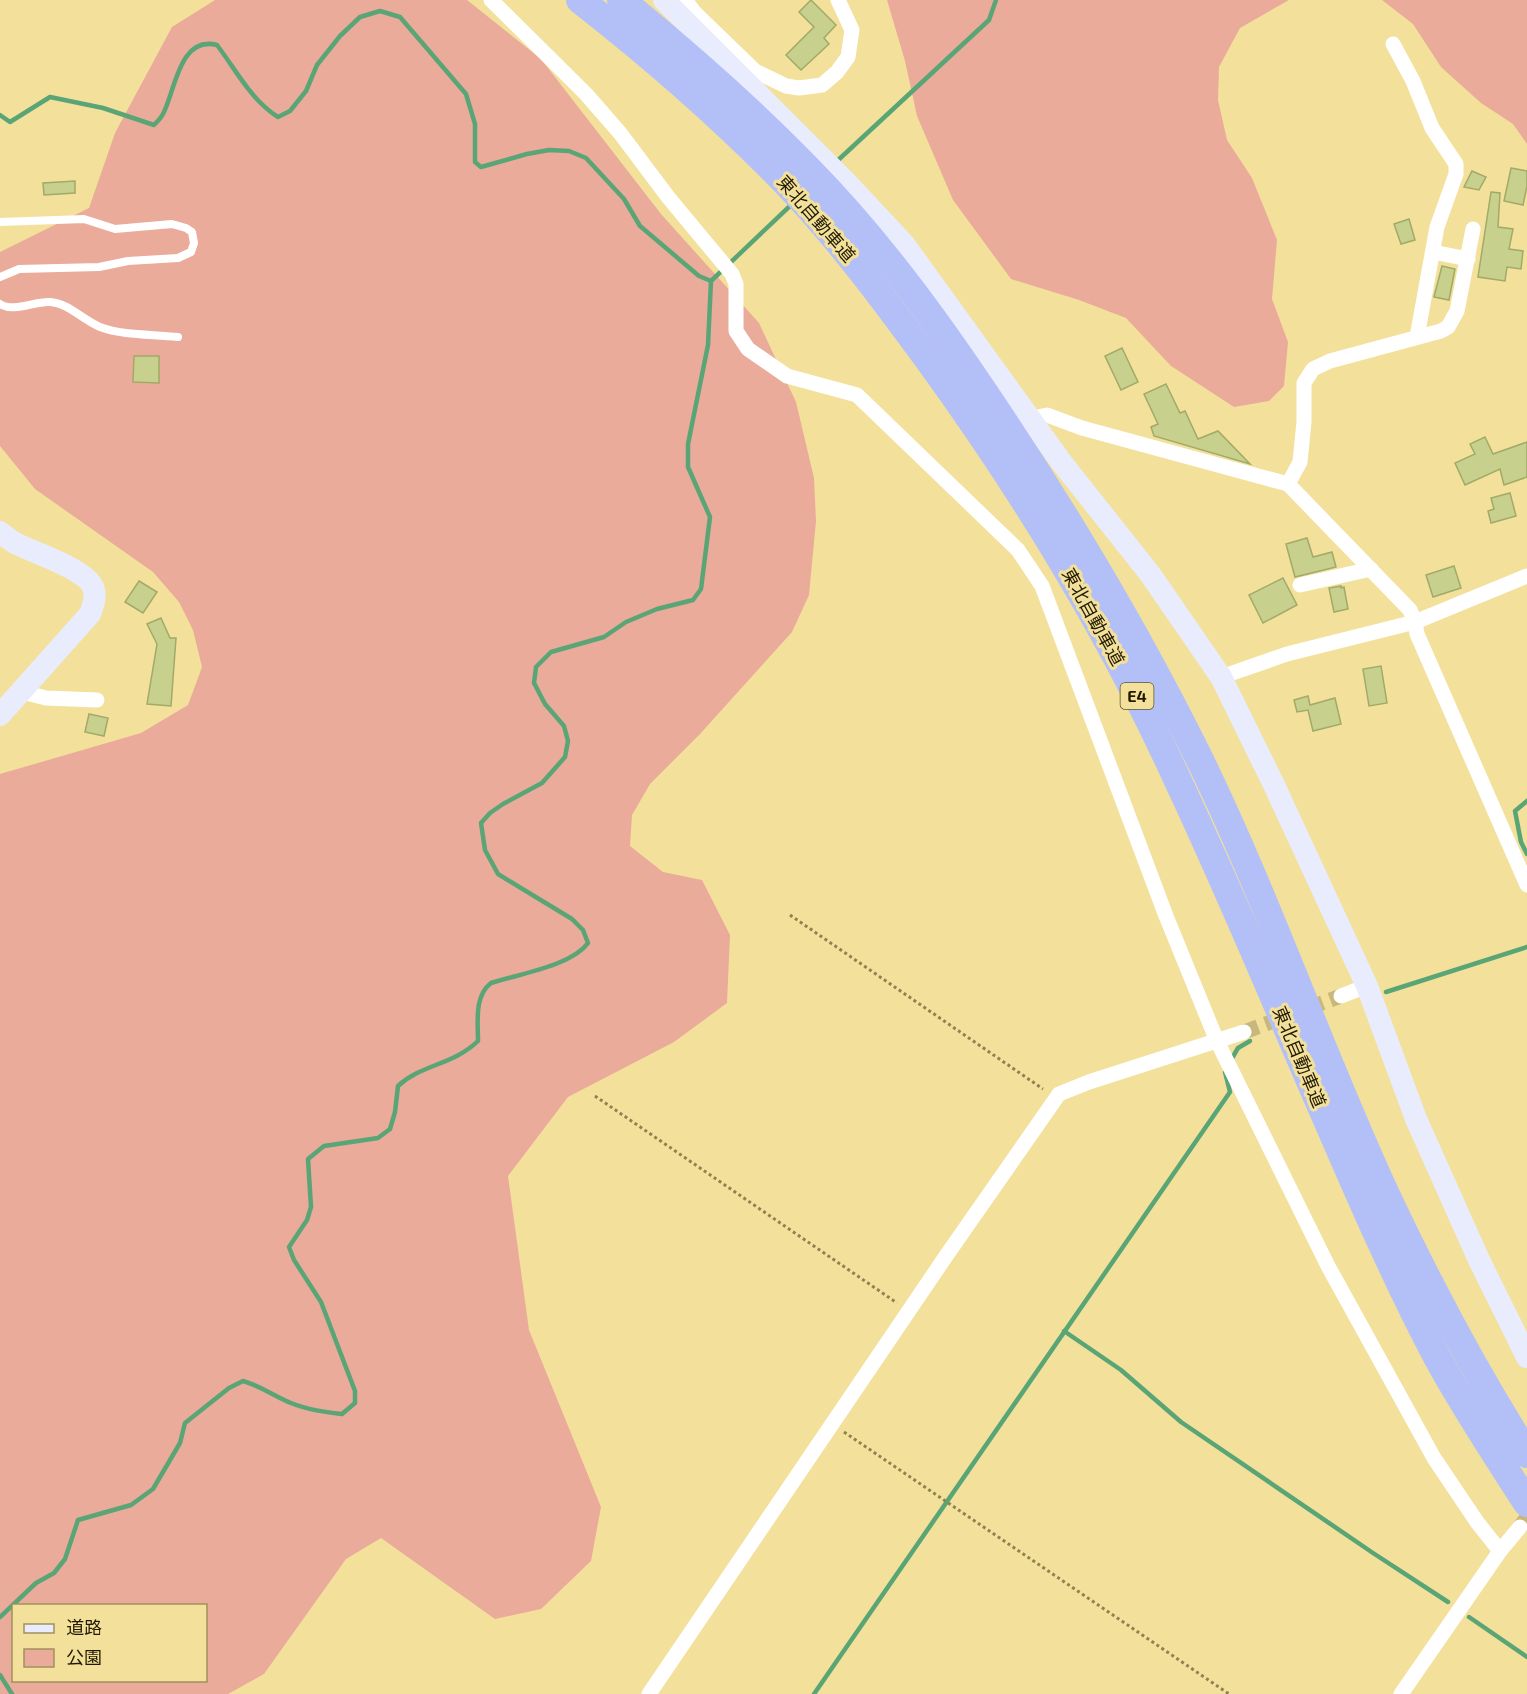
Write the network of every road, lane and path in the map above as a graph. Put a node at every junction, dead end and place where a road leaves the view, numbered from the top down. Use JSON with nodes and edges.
{"nodes":[{"id":1,"x":491,"y":0,"type":"edge"},
{"id":2,"x":580,"y":0,"type":"edge"},
{"id":3,"x":621,"y":0,"type":"edge"},
{"id":4,"x":664,"y":0,"type":"edge"},
{"id":5,"x":685,"y":0,"type":"edge"},
{"id":6,"x":838,"y":0,"type":"edge"},
{"id":7,"x":1393,"y":44,"type":"dead end"},
{"id":8,"x":0,"y":222,"type":"edge"},
{"id":9,"x":1473,"y":229,"type":"dead end"},
{"id":10,"x":1433,"y":252,"type":"junction"},
{"id":11,"x":1468,"y":259,"type":"junction"},
{"id":12,"x":0,"y":277,"type":"edge"},
{"id":13,"x":0,"y":304,"type":"edge"},
{"id":14,"x":178,"y":337,"type":"dead end"},
{"id":15,"x":1417,"y":337,"type":"junction"},
{"id":16,"x":1029,"y":419,"type":"junction"},
{"id":17,"x":1288,"y":484,"type":"junction"},
{"id":18,"x":0,"y":532,"type":"edge"},
{"id":19,"x":1371,"y":569,"type":"junction"},
{"id":20,"x":1527,"y":576,"type":"edge"},
{"id":21,"x":1300,"y":585,"type":"dead end"},
{"id":22,"x":1415,"y":622,"type":"junction"},
{"id":23,"x":1221,"y":676,"type":"junction"},
{"id":24,"x":22,"y":692,"type":"junction"},
{"id":25,"x":97,"y":700,"type":"dead end"},
{"id":26,"x":0,"y":716,"type":"edge"},
{"id":27,"x":1527,"y":885,"type":"edge"},
{"id":28,"x":790,"y":915,"type":"dead end"},
{"id":29,"x":1367,"y":986,"type":"junction"},
{"id":30,"x":1341,"y":996,"type":"tunnel mouth"},
{"id":31,"x":1244,"y":1032,"type":"tunnel mouth"},
{"id":32,"x":1217,"y":1041,"type":"junction"},
{"id":33,"x":595,"y":1096,"type":"dead end"},
{"id":34,"x":1056,"y":1098,"type":"junction"},
{"id":35,"x":909,"y":1311,"type":"junction"},
{"id":36,"x":1527,"y":1357,"type":"edge"},
{"id":37,"x":832,"y":1424,"type":"junction"},
{"id":38,"x":1527,"y":1454,"type":"edge"},
{"id":39,"x":1523,"y":1515,"type":"edge"},
{"id":40,"x":1500,"y":1551,"type":"junction"},
{"id":41,"x":650,"y":1694,"type":"edge"},
{"id":42,"x":1229,"y":1694,"type":"edge"},
{"id":43,"x":1401,"y":1694,"type":"edge"}],
"edges":[{"from":1,"to":32,"type":"street"},
{"from":2,"to":39,"type":"highway","name":"東北自動車道","number":"E4"},
{"from":3,"to":38,"type":"highway","name":"東北自動車道","number":"E4"},
{"from":4,"to":16,"type":"street"},
{"from":5,"to":6,"type":"street"},
{"from":7,"to":10,"type":"street"},
{"from":8,"to":12,"type":"lane"},
{"from":9,"to":11,"type":"street"},
{"from":10,"to":11,"type":"street"},
{"from":10,"to":15,"type":"street"},
{"from":11,"to":15,"type":"street"},
{"from":13,"to":14,"type":"lane"},
{"from":15,"to":17,"type":"street"},
{"from":16,"to":17,"type":"street"},
{"from":16,"to":23,"type":"street"},
{"from":17,"to":19,"type":"street"},
{"from":18,"to":24,"type":"street"},
{"from":19,"to":21,"type":"street"},
{"from":19,"to":22,"type":"street"},
{"from":20,"to":22,"type":"street"},
{"from":22,"to":23,"type":"street"},
{"from":22,"to":27,"type":"street"},
{"from":23,"to":29,"type":"street"},
{"from":24,"to":25,"type":"street"},
{"from":24,"to":26,"type":"street"},
{"from":28,"to":34,"type":"path"},
{"from":29,"to":30,"type":"street"},
{"from":29,"to":36,"type":"street"},
{"from":31,"to":32,"type":"street"},
{"from":32,"to":34,"type":"street"},
{"from":32,"to":40,"type":"street"},
{"from":33,"to":35,"type":"path"},
{"from":34,"to":35,"type":"street"},
{"from":35,"to":37,"type":"street"},
{"from":37,"to":41,"type":"street"},
{"from":37,"to":42,"type":"path"},
{"from":39,"to":40,"type":"street"},
{"from":40,"to":43,"type":"street"}]}
